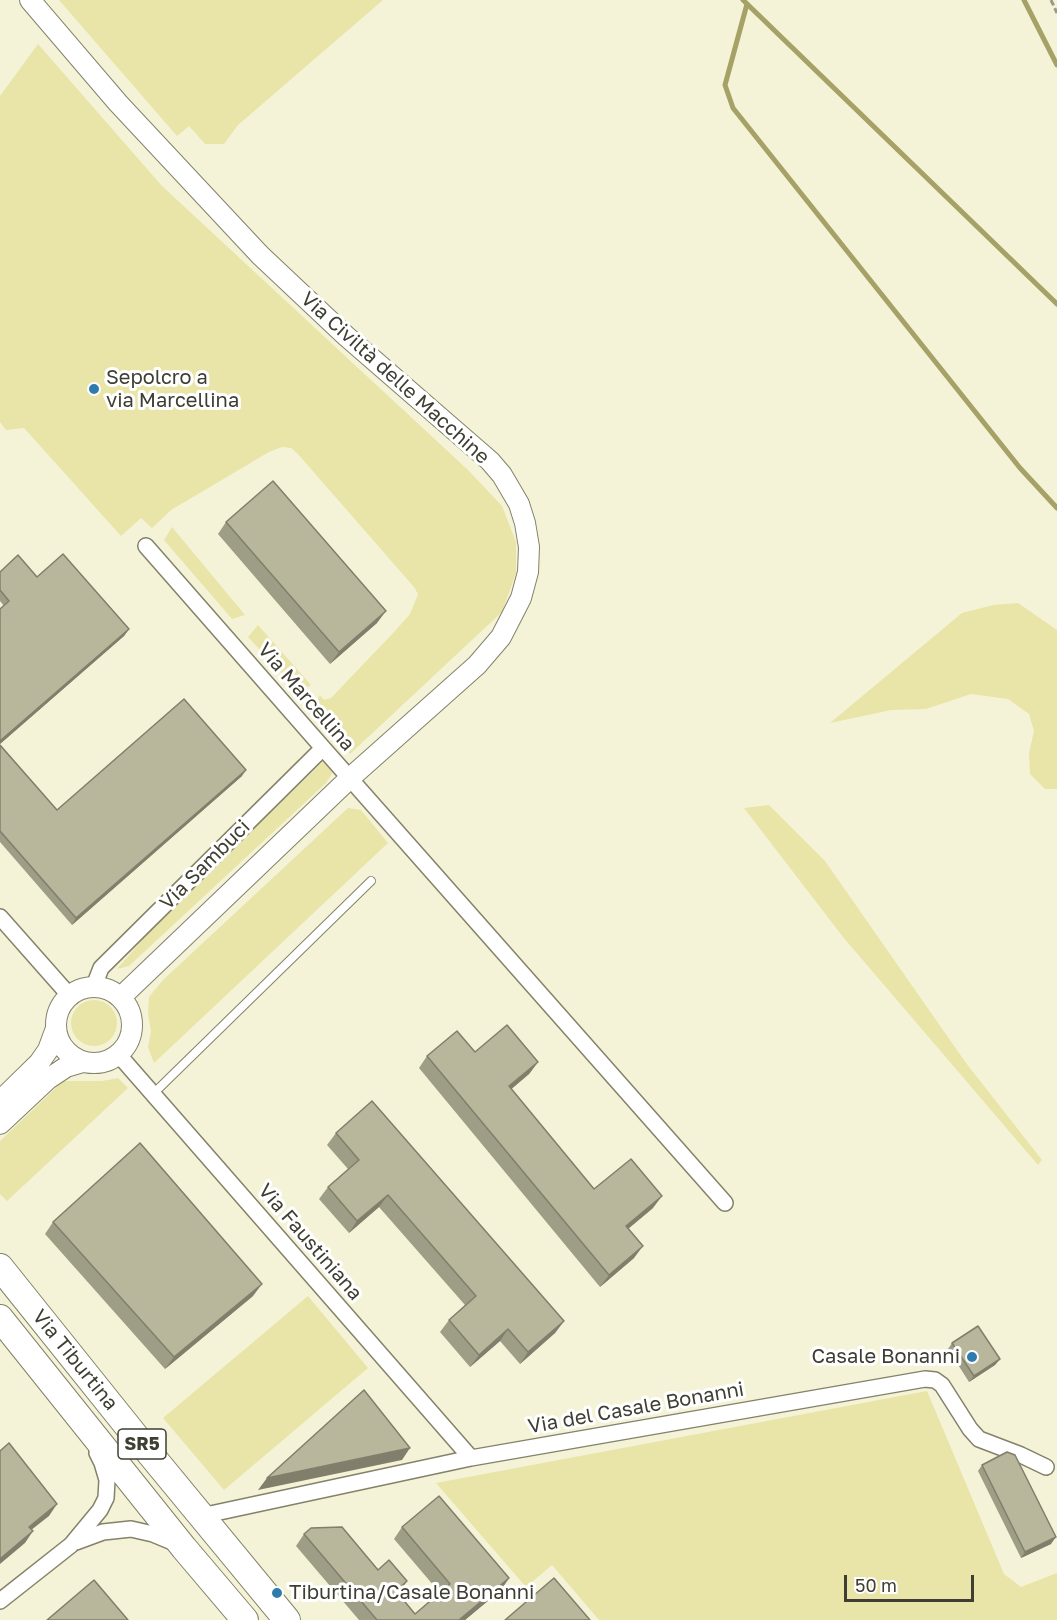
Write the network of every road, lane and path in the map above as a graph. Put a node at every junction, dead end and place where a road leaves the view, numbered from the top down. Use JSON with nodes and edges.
{"nodes":[{"id":1,"x":30,"y":0,"type":"edge"},
{"id":2,"x":1051,"y":0,"type":"edge"},
{"id":3,"x":1057,"y":13,"type":"edge"},
{"id":4,"x":146,"y":546,"type":"dead end"},
{"id":5,"x":323,"y":748,"type":"junction"},
{"id":6,"x":350,"y":778,"type":"junction"},
{"id":7,"x":371,"y":881,"type":"dead end"},
{"id":8,"x":0,"y":917,"type":"edge"},
{"id":9,"x":94,"y":986,"type":"junction"},
{"id":10,"x":69,"y":995,"type":"junction"},
{"id":11,"x":121,"y":997,"type":"junction"},
{"id":12,"x":56,"y":1031,"type":"junction"},
{"id":13,"x":118,"y":1054,"type":"junction"},
{"id":14,"x":83,"y":1062,"type":"junction"},
{"id":15,"x":153,"y":1094,"type":"junction"},
{"id":16,"x":0,"y":1101,"type":"edge"},
{"id":17,"x":0,"y":1124,"type":"edge"},
{"id":18,"x":725,"y":1203,"type":"dead end"},
{"id":19,"x":0,"y":1267,"type":"edge"},
{"id":20,"x":0,"y":1318,"type":"edge"},
{"id":21,"x":63,"y":1397,"type":"junction"},
{"id":22,"x":471,"y":1458,"type":"junction"},
{"id":23,"x":1046,"y":1467,"type":"dead end"},
{"id":24,"x":201,"y":1516,"type":"junction"},
{"id":25,"x":71,"y":1545,"type":"junction"},
{"id":26,"x":184,"y":1548,"type":"junction"},
{"id":27,"x":0,"y":1601,"type":"edge"},
{"id":28,"x":245,"y":1620,"type":"edge"},
{"id":29,"x":287,"y":1620,"type":"edge"}],
"edges":[{"from":1,"to":6,"type":"street","name":"Via Civiltà delle Macchine"},
{"from":2,"to":3,"type":"path"},
{"from":4,"to":5,"type":"street","name":"Via Marcellina"},
{"from":5,"to":6,"type":"street","name":"Via Marcellina"},
{"from":5,"to":9,"type":"street","name":"Via Sambuci"},
{"from":6,"to":11,"type":"street","name":"Via Sambuci"},
{"from":6,"to":18,"type":"street","name":"Via Marcellina"},
{"from":7,"to":15,"type":"lane"},
{"from":8,"to":10,"type":"street"},
{"from":9,"to":10,"type":"street"},
{"from":9,"to":11,"type":"street"},
{"from":10,"to":12,"type":"street"},
{"from":11,"to":13,"type":"street"},
{"from":12,"to":14,"type":"street"},
{"from":12,"to":16,"type":"street"},
{"from":13,"to":14,"type":"street"},
{"from":13,"to":15,"type":"street","name":"Via Faustiniana"},
{"from":14,"to":17,"type":"street"},
{"from":15,"to":22,"type":"street","name":"Via Faustiniana"},
{"from":19,"to":24,"type":"main road","name":"Via Tiburtina","number":"SR5"},
{"from":20,"to":21,"type":"main road","name":"Via Tiburtina"},
{"from":21,"to":25,"type":"street"},
{"from":21,"to":26,"type":"main road","name":"Via Tiburtina"},
{"from":22,"to":23,"type":"street","name":"Via del Casale Bonanni"},
{"from":22,"to":24,"type":"street","name":"Via del Casale Bonanni"},
{"from":24,"to":29,"type":"main road","name":"Via Tiburtina","number":"SR5"},
{"from":25,"to":26,"type":"street"},
{"from":25,"to":27,"type":"street"},
{"from":26,"to":28,"type":"main road","name":"Via Tiburtina"}]}
